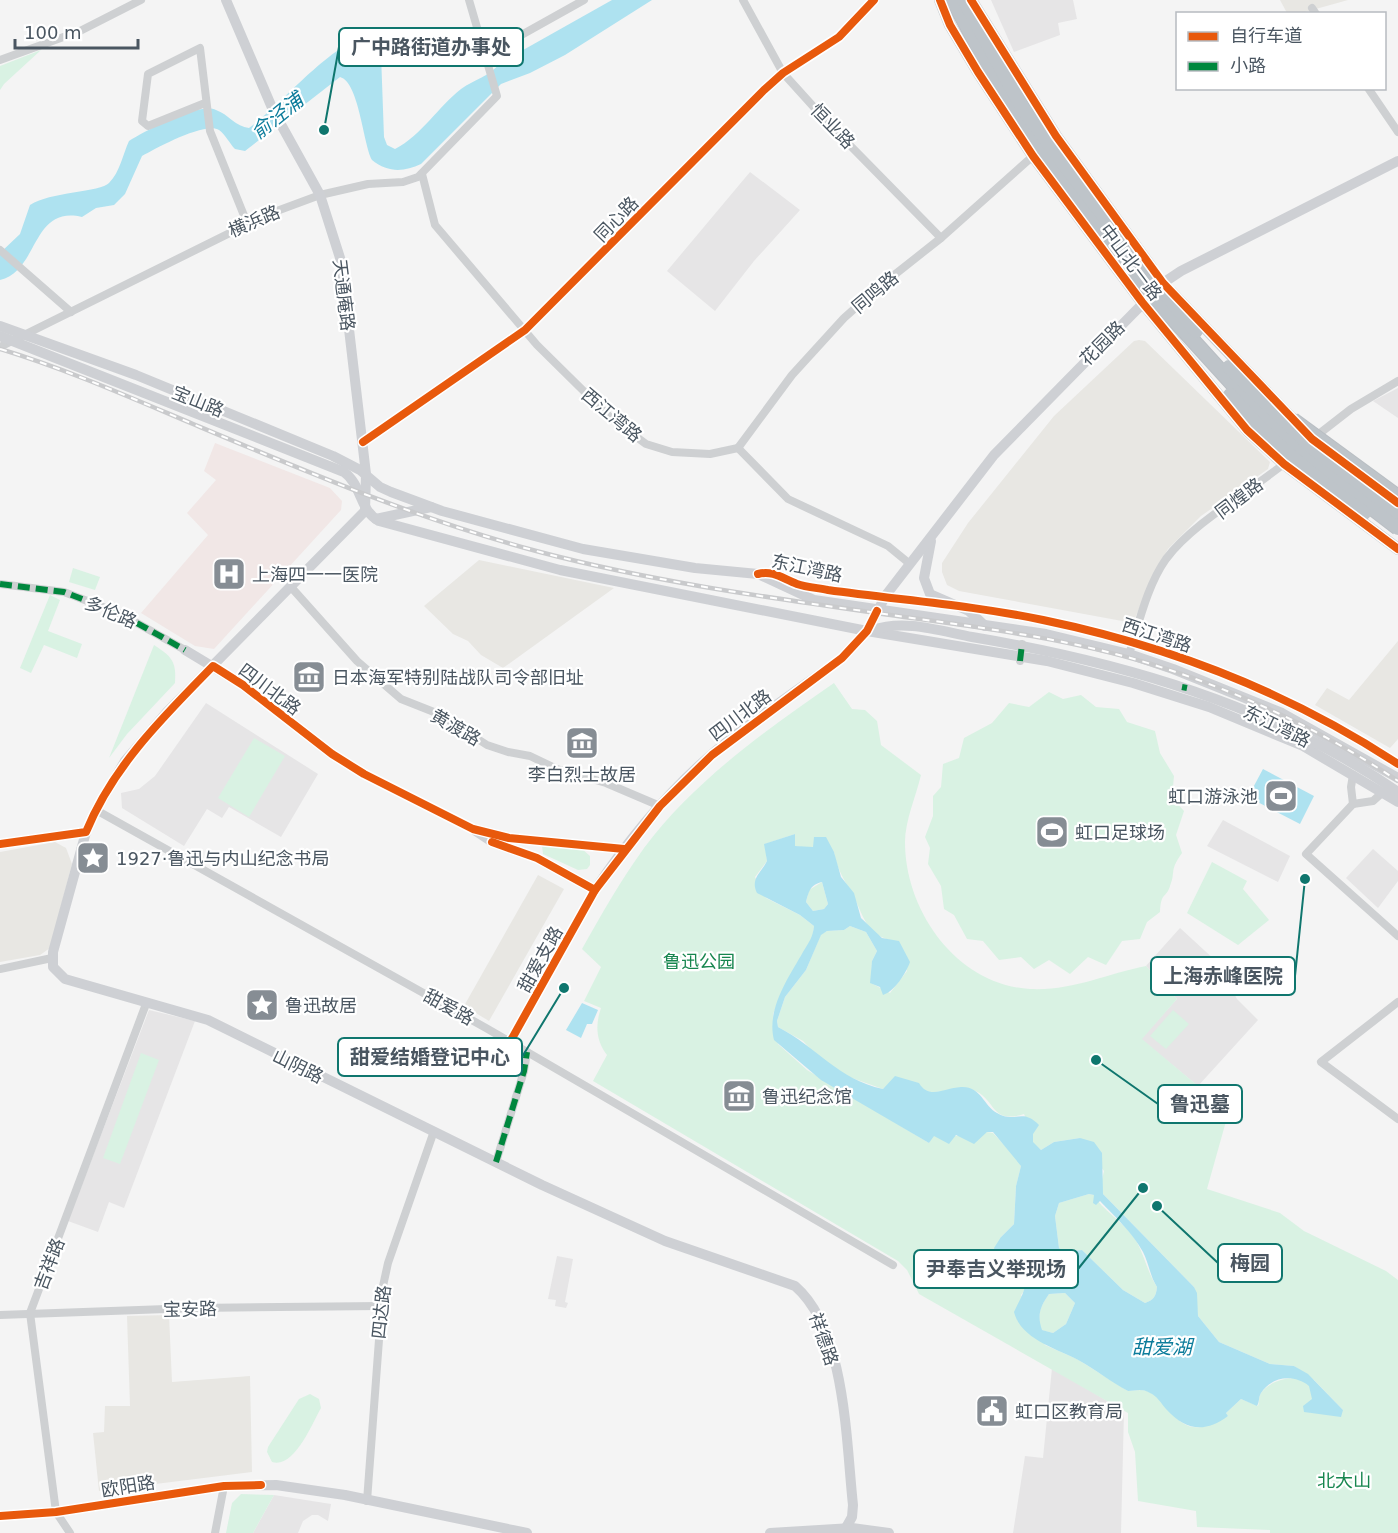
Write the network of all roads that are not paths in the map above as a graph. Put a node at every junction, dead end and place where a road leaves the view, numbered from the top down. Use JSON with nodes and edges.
{"nodes":[{"id":1,"x":141,"y":0,"type":"edge"},
{"id":2,"x":226,"y":0,"type":"edge"},
{"id":3,"x":469,"y":0,"type":"edge"},
{"id":4,"x":584,"y":0,"type":"edge"},
{"id":5,"x":743,"y":0,"type":"edge"},
{"id":6,"x":874,"y":0,"type":"edge"},
{"id":7,"x":940,"y":0,"type":"edge"},
{"id":8,"x":953,"y":0,"type":"edge"},
{"id":9,"x":964,"y":0,"type":"edge"},
{"id":10,"x":971,"y":0,"type":"edge"},
{"id":11,"x":481,"y":47,"type":"junction"},
{"id":12,"x":0,"y":60,"type":"edge"},
{"id":13,"x":783,"y":73,"type":"junction"},
{"id":14,"x":1369,"y":90,"type":"edge"},
{"id":15,"x":205,"y":105,"type":"junction"},
{"id":16,"x":1398,"y":132,"type":"edge"},
{"id":17,"x":1033,"y":156,"type":"junction"},
{"id":18,"x":1398,"y":161,"type":"edge"},
{"id":19,"x":422,"y":174,"type":"junction"},
{"id":20,"x":320,"y":195,"type":"junction"},
{"id":21,"x":248,"y":223,"type":"junction"},
{"id":22,"x":941,"y":238,"type":"junction"},
{"id":23,"x":0,"y":250,"type":"edge"},
{"id":24,"x":1163,"y":283,"type":"junction"},
{"id":25,"x":1142,"y":302,"type":"junction"},
{"id":26,"x":70,"y":312,"type":"junction"},
{"id":27,"x":1167,"y":312,"type":"junction"},
{"id":28,"x":0,"y":326,"type":"edge"},
{"id":29,"x":525,"y":330,"type":"junction"},
{"id":30,"x":28,"y":334,"type":"junction"},
{"id":31,"x":0,"y":336,"type":"edge"},
{"id":32,"x":16,"y":341,"type":"junction"},
{"id":33,"x":0,"y":347,"type":"edge"},
{"id":34,"x":1398,"y":381,"type":"edge"},
{"id":35,"x":1248,"y":387,"type":"junction"},
{"id":36,"x":1312,"y":439,"type":"junction"},
{"id":37,"x":363,"y":442,"type":"junction"},
{"id":38,"x":738,"y":448,"type":"junction"},
{"id":39,"x":1284,"y":464,"type":"junction"},
{"id":40,"x":338,"y":470,"type":"junction"},
{"id":41,"x":366,"y":474,"type":"junction"},
{"id":42,"x":1398,"y":497,"type":"edge"},
{"id":43,"x":1398,"y":503,"type":"edge"},
{"id":44,"x":432,"y":507,"type":"junction"},
{"id":45,"x":366,"y":511,"type":"junction"},
{"id":46,"x":1398,"y":512,"type":"edge"},
{"id":47,"x":376,"y":519,"type":"junction"},
{"id":48,"x":1398,"y":528,"type":"edge"},
{"id":49,"x":932,"y":536,"type":"junction"},
{"id":50,"x":1398,"y":537,"type":"edge"},
{"id":51,"x":1398,"y":549,"type":"edge"},
{"id":52,"x":910,"y":564,"type":"junction"},
{"id":53,"x":0,"y":585,"type":"edge"},
{"id":54,"x":291,"y":587,"type":"junction"},
{"id":55,"x":876,"y":611,"type":"junction"},
{"id":56,"x":986,"y":626,"type":"junction"},
{"id":57,"x":867,"y":632,"type":"junction"},
{"id":58,"x":1022,"y":644,"type":"dead end"},
{"id":59,"x":185,"y":650,"type":"joint"},
{"id":60,"x":1129,"y":654,"type":"junction"},
{"id":61,"x":1020,"y":661,"type":"dead end"},
{"id":62,"x":213,"y":666,"type":"junction"},
{"id":63,"x":1353,"y":774,"type":"junction"},
{"id":64,"x":1398,"y":778,"type":"edge"},
{"id":65,"x":1383,"y":792,"type":"junction"},
{"id":66,"x":1398,"y":792,"type":"edge"},
{"id":67,"x":1398,"y":802,"type":"edge"},
{"id":68,"x":1353,"y":804,"type":"junction"},
{"id":69,"x":660,"y":806,"type":"junction"},
{"id":70,"x":96,"y":810,"type":"junction"},
{"id":71,"x":473,"y":829,"type":"junction"},
{"id":72,"x":86,"y":832,"type":"junction"},
{"id":73,"x":538,"y":840,"type":"junction"},
{"id":74,"x":0,"y":844,"type":"edge"},
{"id":75,"x":624,"y":849,"type":"junction"},
{"id":76,"x":537,"y":858,"type":"junction"},
{"id":77,"x":595,"y":890,"type":"junction"},
{"id":78,"x":1398,"y":936,"type":"edge"},
{"id":79,"x":52,"y":958,"type":"junction"},
{"id":80,"x":0,"y":969,"type":"edge"},
{"id":81,"x":1398,"y":1002,"type":"edge"},
{"id":82,"x":146,"y":1004,"type":"junction"},
{"id":83,"x":510,"y":1042,"type":"junction"},
{"id":84,"x":527,"y":1052,"type":"junction"},
{"id":85,"x":1398,"y":1119,"type":"edge"},
{"id":86,"x":434,"y":1131,"type":"junction"},
{"id":87,"x":495,"y":1162,"type":"junction"},
{"id":88,"x":665,"y":1241,"type":"joint"},
{"id":89,"x":893,"y":1265,"type":"dead end"},
{"id":90,"x":381,"y":1306,"type":"junction"},
{"id":91,"x":30,"y":1313,"type":"junction"},
{"id":92,"x":0,"y":1316,"type":"edge"},
{"id":93,"x":224,"y":1486,"type":"junction"},
{"id":94,"x":367,"y":1501,"type":"junction"},
{"id":95,"x":56,"y":1512,"type":"junction"},
{"id":96,"x":0,"y":1516,"type":"edge"},
{"id":97,"x":844,"y":1531,"type":"edge"},
{"id":98,"x":70,"y":1533,"type":"edge"},
{"id":99,"x":215,"y":1533,"type":"edge"},
{"id":100,"x":527,"y":1533,"type":"edge"},
{"id":101,"x":770,"y":1533,"type":"edge"},
{"id":102,"x":889,"y":1533,"type":"edge"}],
"edges":[{"from":1,"to":12,"type":"street"},
{"from":2,"to":20,"type":"main road","name":"天通庵路"},
{"from":3,"to":11,"type":"street"},
{"from":4,"to":11,"type":"street"},
{"from":5,"to":13,"type":"street","name":"恒业路"},
{"from":6,"to":13,"type":"street","name":"同心路"},
{"from":7,"to":17,"type":"main road","name":"中山北一路"},
{"from":8,"to":27,"type":"highway","bridge":true},
{"from":9,"to":35,"type":"highway","bridge":true},
{"from":10,"to":24,"type":"main road","name":"中山北一路"},
{"from":11,"to":19,"type":"street"},
{"from":13,"to":22,"type":"street","name":"恒业路"},
{"from":13,"to":29,"type":"street","name":"同心路"},
{"from":14,"to":16,"type":"street"},
{"from":15,"to":15,"type":"street"},
{"from":15,"to":21,"type":"street"},
{"from":17,"to":22,"type":"street","name":"同鸣路"},
{"from":17,"to":25,"type":"main road","name":"中山北一路"},
{"from":18,"to":24,"type":"main road","name":"花园路"},
{"from":19,"to":20,"type":"street","name":"横浜路"},
{"from":19,"to":29,"type":"street","name":"西江湾路"},
{"from":20,"to":21,"type":"street","name":"横浜路"},
{"from":20,"to":37,"type":"main road","name":"天通庵路"},
{"from":21,"to":26,"type":"street","name":"横浜路"},
{"from":22,"to":38,"type":"street","name":"同鸣路"},
{"from":23,"to":26,"type":"street"},
{"from":24,"to":25,"type":"main road","name":"花园路"},
{"from":24,"to":36,"type":"main road","name":"中山北一路"},
{"from":25,"to":39,"type":"main road","name":"中山北一路"},
{"from":25,"to":49,"type":"main road","name":"花园路"},
{"from":26,"to":30,"type":"street","name":"横浜路"},
{"from":27,"to":48,"type":"highway","bridge":true},
{"from":27,"to":50,"type":"highway","bridge":true},
{"from":28,"to":30,"type":"main road","name":"宝山路"},
{"from":29,"to":37,"type":"street","name":"同心路"},
{"from":29,"to":38,"type":"street","name":"西江湾路"},
{"from":30,"to":32,"type":"street","name":"横浜路"},
{"from":30,"to":41,"type":"main road","name":"宝山路"},
{"from":31,"to":32,"type":"main road","name":"宝山路"},
{"from":32,"to":33,"type":"street","name":"横浜路"},
{"from":32,"to":40,"type":"main road","name":"宝山路"},
{"from":34,"to":36,"type":"street","name":"同煌路"},
{"from":35,"to":42,"type":"highway","bridge":true},
{"from":35,"to":46,"type":"highway","bridge":true},
{"from":36,"to":39,"type":"street","name":"同煌路"},
{"from":36,"to":43,"type":"main road","name":"中山北一路"},
{"from":37,"to":41,"type":"main road","name":"天通庵路"},
{"from":38,"to":52,"type":"street"},
{"from":39,"to":51,"type":"main road","name":"中山北一路"},
{"from":39,"to":60,"type":"street","name":"同煌路"},
{"from":40,"to":41,"type":"main road","name":"宝山路"},
{"from":40,"to":45,"type":"main road","name":"宝山路"},
{"from":41,"to":44,"type":"main road","name":"东江湾路"},
{"from":41,"to":45,"type":"main road"},
{"from":44,"to":47,"type":"main road","name":"东江湾路"},
{"from":44,"to":55,"type":"main road","name":"东江湾路"},
{"from":45,"to":47,"type":"main road","name":"东江湾路"},
{"from":45,"to":54,"type":"main road"},
{"from":47,"to":57,"type":"main road","name":"东江湾路"},
{"from":49,"to":52,"type":"main road","name":"花园路"},
{"from":49,"to":56,"type":"main road"},
{"from":52,"to":55,"type":"main road","name":"花园路"},
{"from":53,"to":59,"type":"street","name":"多伦路"},
{"from":54,"to":62,"type":"main road"},
{"from":54,"to":69,"type":"street","name":"黄渡路"},
{"from":55,"to":56,"type":"main road","name":"西江湾路"},
{"from":55,"to":57,"type":"main road","name":"四川北路"},
{"from":56,"to":60,"type":"main road","name":"西江湾路"},
{"from":57,"to":63,"type":"main road","name":"东江湾路"},
{"from":57,"to":66,"type":"main road","name":"东江湾路"},
{"from":57,"to":69,"type":"main road","name":"四川北路"},
{"from":58,"to":61,"type":"street","bridge":true},
{"from":59,"to":62,"type":"main road","name":"多伦路"},
{"from":60,"to":64,"type":"main road","name":"西江湾路"},
{"from":62,"to":70,"type":"main road","name":"四川北路"},
{"from":62,"to":71,"type":"main road","name":"四川北路"},
{"from":63,"to":65,"type":"main road","name":"东江湾路"},
{"from":63,"to":68,"type":"street"},
{"from":65,"to":67,"type":"main road","name":"东江湾路"},
{"from":65,"to":68,"type":"street"},
{"from":68,"to":78,"type":"street"},
{"from":69,"to":75,"type":"main road","name":"四川北路"},
{"from":70,"to":72,"type":"main road","name":"四川北路"},
{"from":70,"to":83,"type":"street","name":"甜爱路"},
{"from":71,"to":73,"type":"main road","name":"四川北路"},
{"from":71,"to":76,"type":"main road","name":"四川北路"},
{"from":72,"to":74,"type":"main road"},
{"from":72,"to":79,"type":"main road"},
{"from":73,"to":75,"type":"main road","name":"四川北路"},
{"from":73,"to":76,"type":"main road"},
{"from":75,"to":77,"type":"main road","name":"四川北路"},
{"from":76,"to":77,"type":"main road","name":"四川北路"},
{"from":77,"to":83,"type":"street","name":"甜爱支路"},
{"from":79,"to":80,"type":"street"},
{"from":79,"to":82,"type":"main road","name":"山阴路"},
{"from":81,"to":85,"type":"street"},
{"from":82,"to":86,"type":"main road","name":"山阴路"},
{"from":82,"to":91,"type":"street","name":"吉祥路"},
{"from":83,"to":84,"type":"street","name":"甜爱路"},
{"from":84,"to":87,"type":"street"},
{"from":84,"to":89,"type":"street","name":"甜爱路"},
{"from":86,"to":87,"type":"main road","name":"山阴路"},
{"from":86,"to":90,"type":"street","name":"四达路"},
{"from":87,"to":88,"type":"main road","name":"山阴路"},
{"from":88,"to":97,"type":"main road","name":"祥德路"},
{"from":90,"to":91,"type":"street","name":"宝安路"},
{"from":90,"to":94,"type":"street","name":"四达路"},
{"from":91,"to":92,"type":"street","name":"宝安路"},
{"from":91,"to":95,"type":"street","name":"吉祥路"},
{"from":93,"to":94,"type":"main road","name":"欧阳路"},
{"from":93,"to":95,"type":"main road","name":"欧阳路"},
{"from":93,"to":99,"type":"street"},
{"from":94,"to":100,"type":"main road","name":"欧阳路"},
{"from":95,"to":96,"type":"main road","name":"欧阳路"},
{"from":95,"to":98,"type":"street","name":"吉祥路"},
{"from":97,"to":101,"type":"main road"},
{"from":97,"to":102,"type":"main road"}]}
